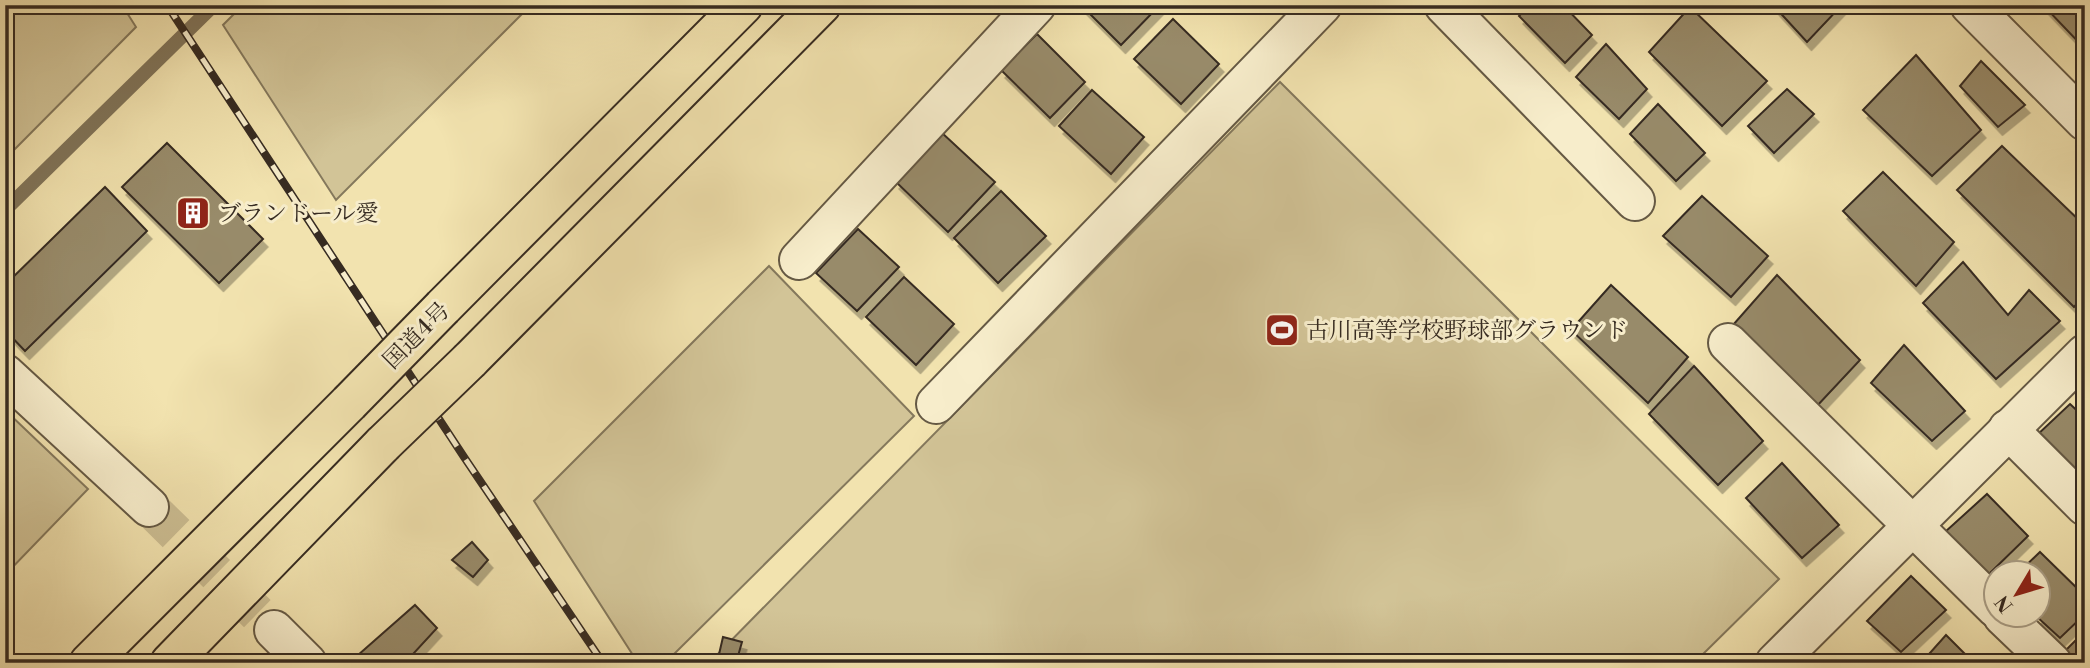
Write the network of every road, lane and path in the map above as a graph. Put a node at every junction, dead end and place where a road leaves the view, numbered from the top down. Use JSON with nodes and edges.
{"nodes":[{"id":1,"x":743,"y":5,"type":"edge"},
{"id":2,"x":821,"y":5,"type":"edge"},
{"id":3,"x":1036,"y":5,"type":"edge"},
{"id":4,"x":1322,"y":5,"type":"edge"},
{"id":5,"x":1444,"y":5,"type":"edge"},
{"id":6,"x":1970,"y":5,"type":"edge"},
{"id":7,"x":2085,"y":121,"type":"edge"},
{"id":8,"x":1635,"y":201,"type":"dead end"},
{"id":9,"x":799,"y":260,"type":"dead end"},
{"id":10,"x":1727,"y":343,"type":"dead end"},
{"id":11,"x":2085,"y":354,"type":"edge"},
{"id":12,"x":5,"y":374,"type":"edge"},
{"id":13,"x":936,"y":404,"type":"dead end"},
{"id":14,"x":2008,"y":429,"type":"junction"},
{"id":15,"x":2085,"y":506,"type":"edge"},
{"id":16,"x":149,"y":507,"type":"tunnel mouth"},
{"id":17,"x":1911,"y":526,"type":"junction"},
{"id":18,"x":1982,"y":594,"type":"edge"},
{"id":19,"x":274,"y":630,"type":"tunnel mouth"},
{"id":20,"x":2018,"y":630,"type":"edge"},
{"id":21,"x":89,"y":663,"type":"edge"},
{"id":22,"x":170,"y":663,"type":"edge"},
{"id":23,"x":307,"y":663,"type":"edge"},
{"id":24,"x":1775,"y":663,"type":"edge"},
{"id":25,"x":2052,"y":663,"type":"edge"}],
"edges":[{"from":1,"to":21,"type":"highway","name":"国道4号","bridge":true},
{"from":2,"to":22,"type":"highway","bridge":true},
{"from":3,"to":9,"type":"street"},
{"from":4,"to":13,"type":"street"},
{"from":5,"to":8,"type":"street"},
{"from":6,"to":7,"type":"street"},
{"from":10,"to":17,"type":"street"},
{"from":11,"to":14,"type":"street"},
{"from":12,"to":16,"type":"street"},
{"from":14,"to":15,"type":"street"},
{"from":14,"to":17,"type":"street"},
{"from":17,"to":18,"type":"street"},
{"from":17,"to":24,"type":"street"},
{"from":19,"to":23,"type":"street"},
{"from":20,"to":25,"type":"street"}]}
